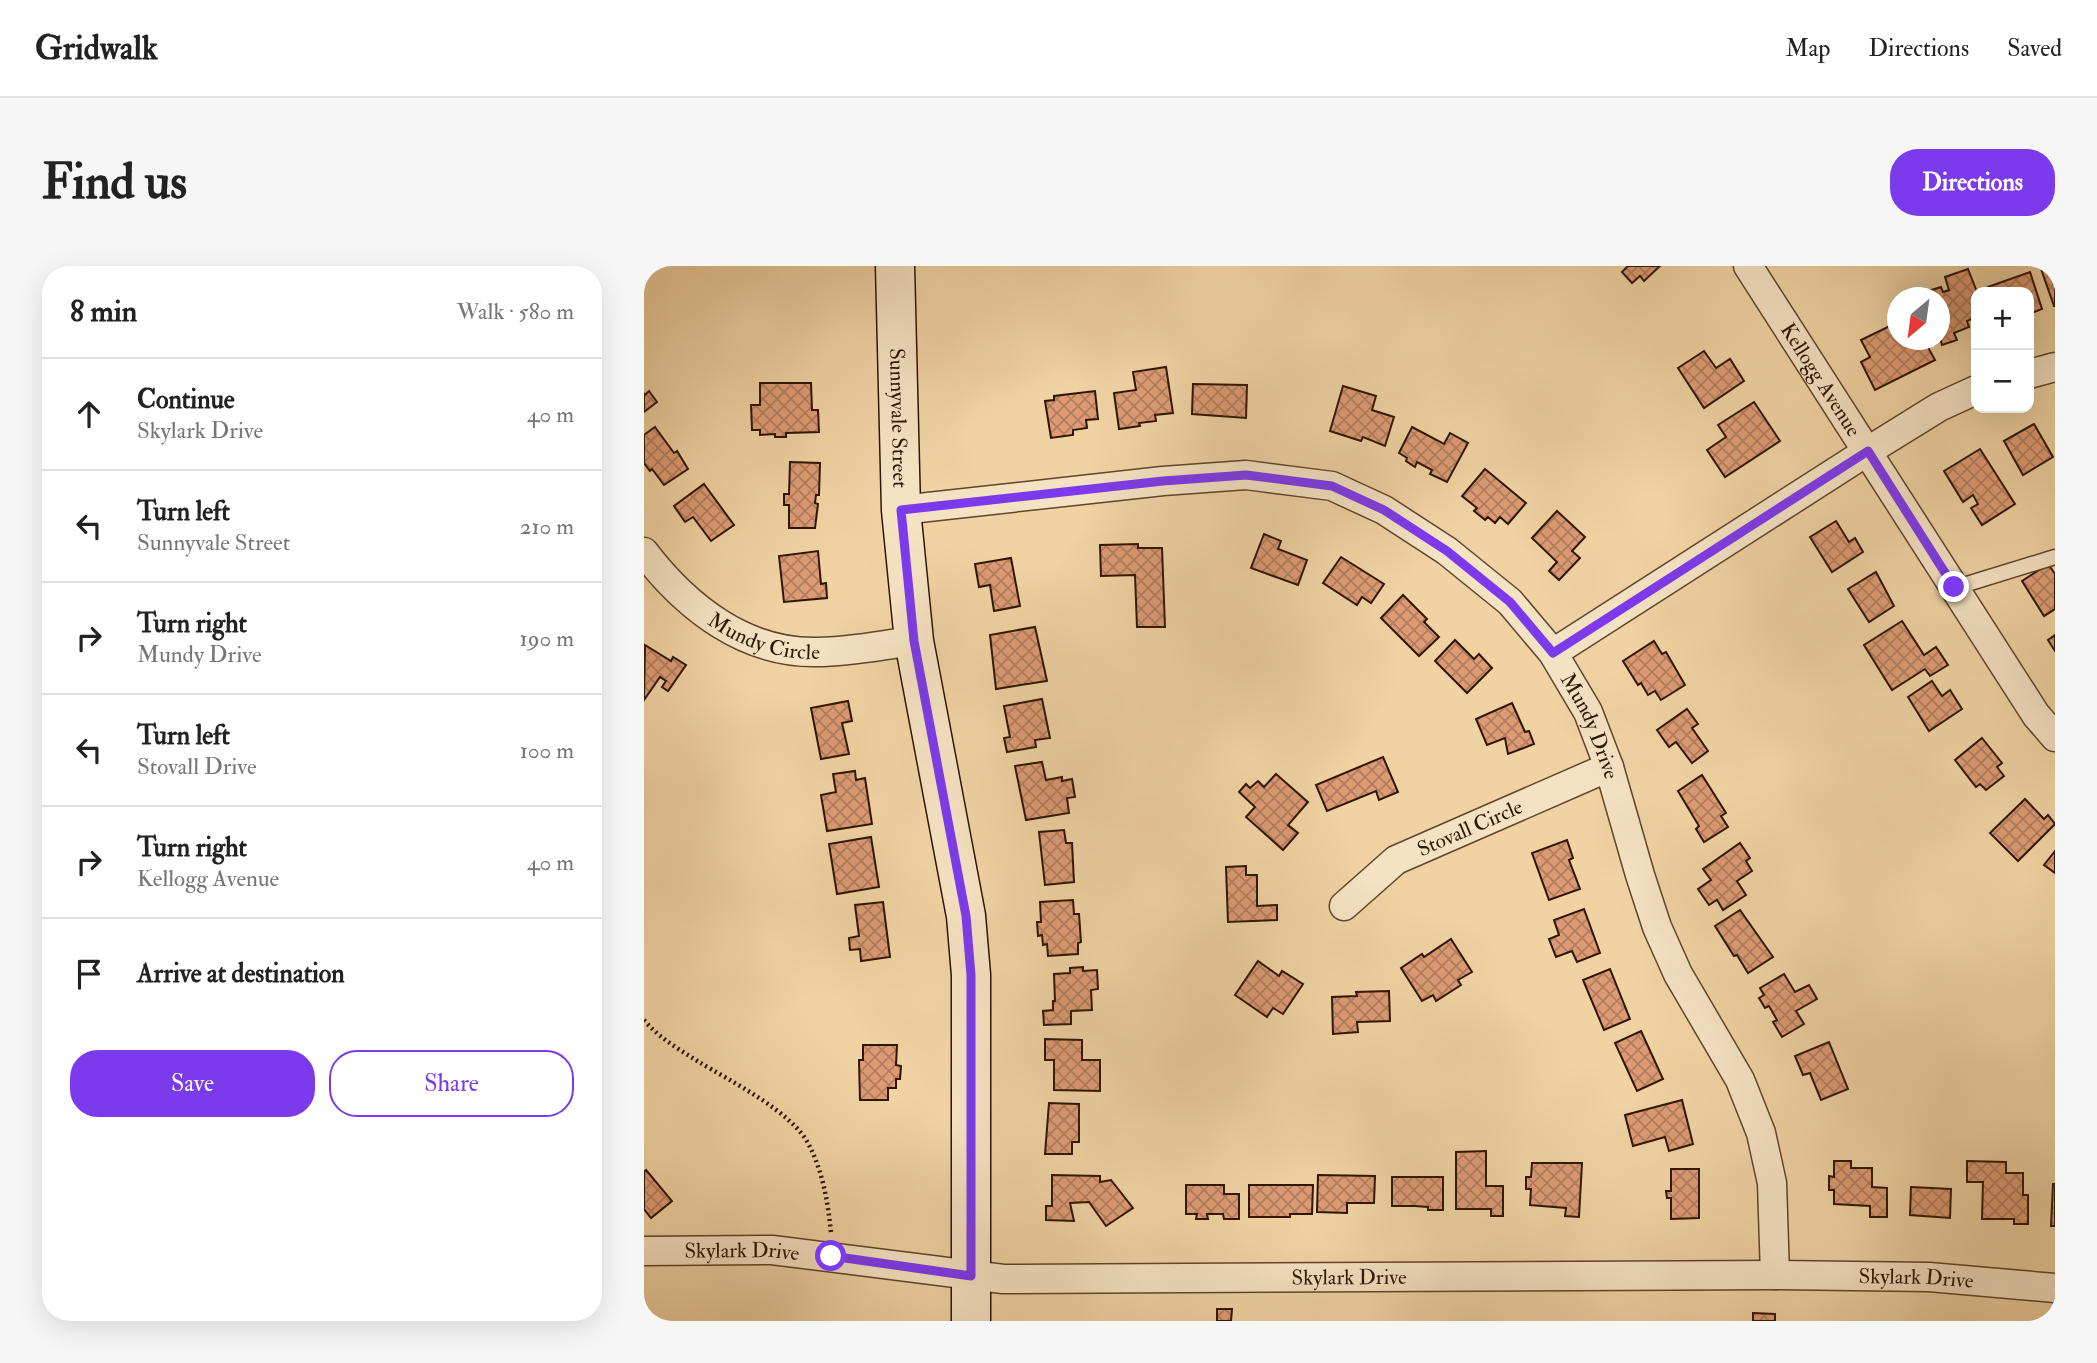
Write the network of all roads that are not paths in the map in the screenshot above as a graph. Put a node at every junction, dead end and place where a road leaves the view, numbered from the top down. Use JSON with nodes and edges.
{"nodes":[{"id":1,"x":895,"y":266,"type":"edge"},
{"id":2,"x":1748,"y":266,"type":"edge"},
{"id":3,"x":2055,"y":367,"type":"edge"},
{"id":4,"x":2034,"y":373,"type":"edge"},
{"id":5,"x":1971,"y":392,"type":"edge"},
{"id":6,"x":1868,"y":451,"type":"junction"},
{"id":7,"x":901,"y":510,"type":"junction"},
{"id":8,"x":644,"y":552,"type":"edge"},
{"id":9,"x":2055,"y":558,"type":"edge"},
{"id":10,"x":1954,"y":587,"type":"junction"},
{"id":11,"x":914,"y":641,"type":"junction"},
{"id":12,"x":1553,"y":653,"type":"junction"},
{"id":13,"x":2055,"y":737,"type":"edge"},
{"id":14,"x":1609,"y":766,"type":"junction"},
{"id":15,"x":1344,"y":906,"type":"dead end"},
{"id":16,"x":644,"y":1251,"type":"edge"},
{"id":17,"x":1775,"y":1275,"type":"junction"},
{"id":18,"x":971,"y":1276,"type":"junction"},
{"id":19,"x":2055,"y":1288,"type":"edge"},
{"id":20,"x":971,"y":1321,"type":"edge"}],
"edges":[{"from":1,"to":7,"type":"street","name":"Sunnyvale Street"},
{"from":2,"to":6,"type":"street","name":"Kellogg Avenue"},
{"from":3,"to":4,"type":"street"},
{"from":5,"to":6,"type":"street"},
{"from":6,"to":10,"type":"street","name":"Kellogg Avenue"},
{"from":6,"to":12,"type":"street"},
{"from":7,"to":11,"type":"street","name":"Sunnyvale Street"},
{"from":7,"to":12,"type":"street","name":"Mundy Drive"},
{"from":8,"to":11,"type":"street","name":"Mundy Circle"},
{"from":9,"to":10,"type":"lane"},
{"from":10,"to":13,"type":"street","name":"Kellogg Avenue"},
{"from":11,"to":18,"type":"street","name":"Sunnyvale Street"},
{"from":12,"to":14,"type":"street","name":"Mundy Drive"},
{"from":14,"to":15,"type":"street","name":"Stovall Circle"},
{"from":14,"to":17,"type":"street","name":"Mundy Drive"},
{"from":16,"to":18,"type":"street","name":"Skylark Drive"},
{"from":17,"to":18,"type":"street","name":"Skylark Drive"},
{"from":17,"to":19,"type":"street","name":"Skylark Drive"},
{"from":18,"to":20,"type":"street","name":"Sunnyvale Street"}]}
